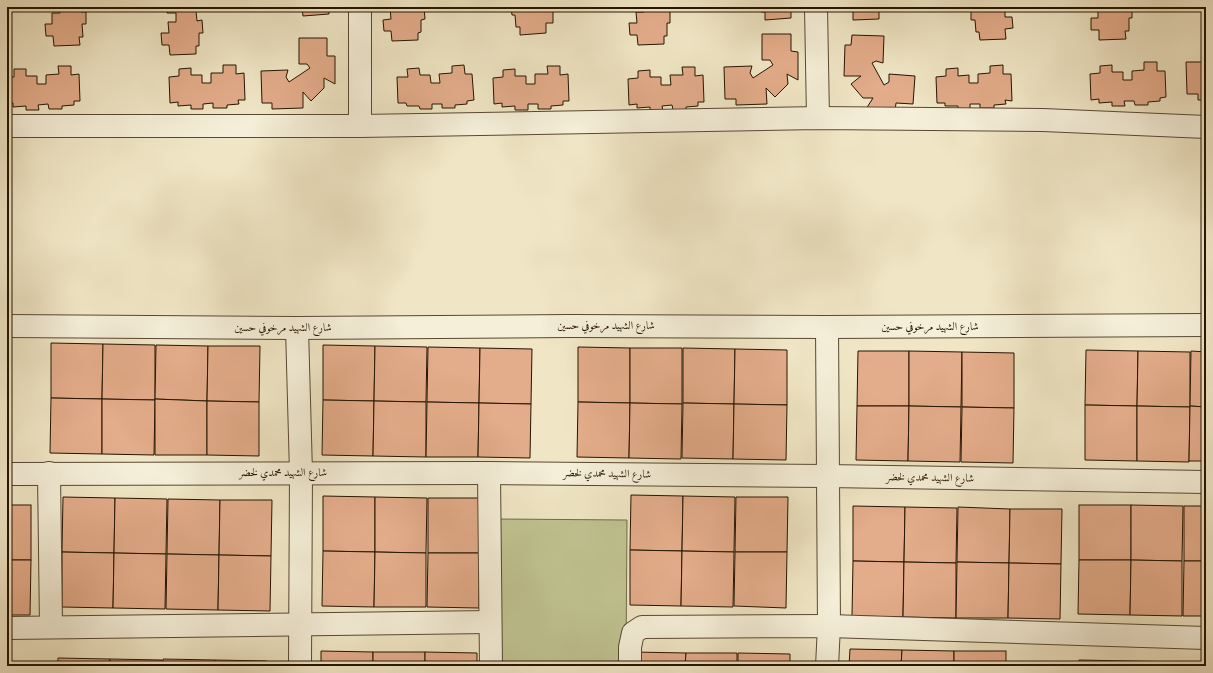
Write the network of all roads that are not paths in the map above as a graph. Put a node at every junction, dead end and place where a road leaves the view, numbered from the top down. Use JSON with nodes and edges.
{"nodes":[{"id":1,"x":360,"y":7,"type":"edge"},
{"id":2,"x":816,"y":7,"type":"edge"},
{"id":3,"x":818,"y":118,"type":"junction"},
{"id":4,"x":7,"y":126,"type":"edge"},
{"id":5,"x":360,"y":126,"type":"junction"},
{"id":6,"x":1206,"y":127,"type":"edge"},
{"id":7,"x":1206,"y":325,"type":"edge"},
{"id":8,"x":7,"y":326,"type":"edge"},
{"id":9,"x":827,"y":327,"type":"junction"},
{"id":10,"x":297,"y":328,"type":"junction"},
{"id":11,"x":49,"y":473,"type":"junction"},
{"id":12,"x":301,"y":473,"type":"junction"},
{"id":13,"x":489,"y":473,"type":"junction"},
{"id":14,"x":7,"y":474,"type":"edge"},
{"id":15,"x":827,"y":476,"type":"junction"},
{"id":16,"x":1206,"y":482,"type":"edge"},
{"id":17,"x":490,"y":622,"type":"junction"},
{"id":18,"x":301,"y":624,"type":"junction"},
{"id":19,"x":829,"y":626,"type":"junction"},
{"id":20,"x":52,"y":627,"type":"junction"},
{"id":21,"x":7,"y":628,"type":"edge"},
{"id":22,"x":1206,"y":638,"type":"edge"},
{"id":23,"x":300,"y":666,"type":"edge"},
{"id":24,"x":491,"y":666,"type":"edge"},
{"id":25,"x":630,"y":666,"type":"edge"},
{"id":26,"x":827,"y":666,"type":"edge"}],
"edges":[{"from":1,"to":5,"type":"street"},
{"from":2,"to":3,"type":"street"},
{"from":3,"to":5,"type":"street"},
{"from":3,"to":6,"type":"street"},
{"from":4,"to":5,"type":"street"},
{"from":7,"to":9,"type":"street","name":"شارع الشهيد مرخوفي حسين"},
{"from":8,"to":10,"type":"street","name":"شارع الشهيد مرخوفي حسين"},
{"from":9,"to":10,"type":"street","name":"شارع الشهيد مرخوفي حسين"},
{"from":9,"to":15,"type":"street"},
{"from":10,"to":12,"type":"street"},
{"from":11,"to":12,"type":"street","name":"شارع الشهيد محمدي لخضر"},
{"from":11,"to":14,"type":"street","name":"شارع الشهيد محمدي لخضر"},
{"from":11,"to":20,"type":"street"},
{"from":12,"to":13,"type":"street","name":"شارع الشهيد محمدي لخضر"},
{"from":12,"to":18,"type":"street"},
{"from":13,"to":15,"type":"street","name":"شارع الشهيد محمدي لخضر"},
{"from":13,"to":17,"type":"street"},
{"from":15,"to":16,"type":"street","name":"شارع الشهيد محمدي لخضر"},
{"from":15,"to":19,"type":"street"},
{"from":17,"to":18,"type":"street"},
{"from":17,"to":24,"type":"street"},
{"from":18,"to":20,"type":"street"},
{"from":18,"to":23,"type":"street"},
{"from":19,"to":22,"type":"street"},
{"from":19,"to":25,"type":"street"},
{"from":19,"to":26,"type":"street"},
{"from":20,"to":21,"type":"street"}]}
